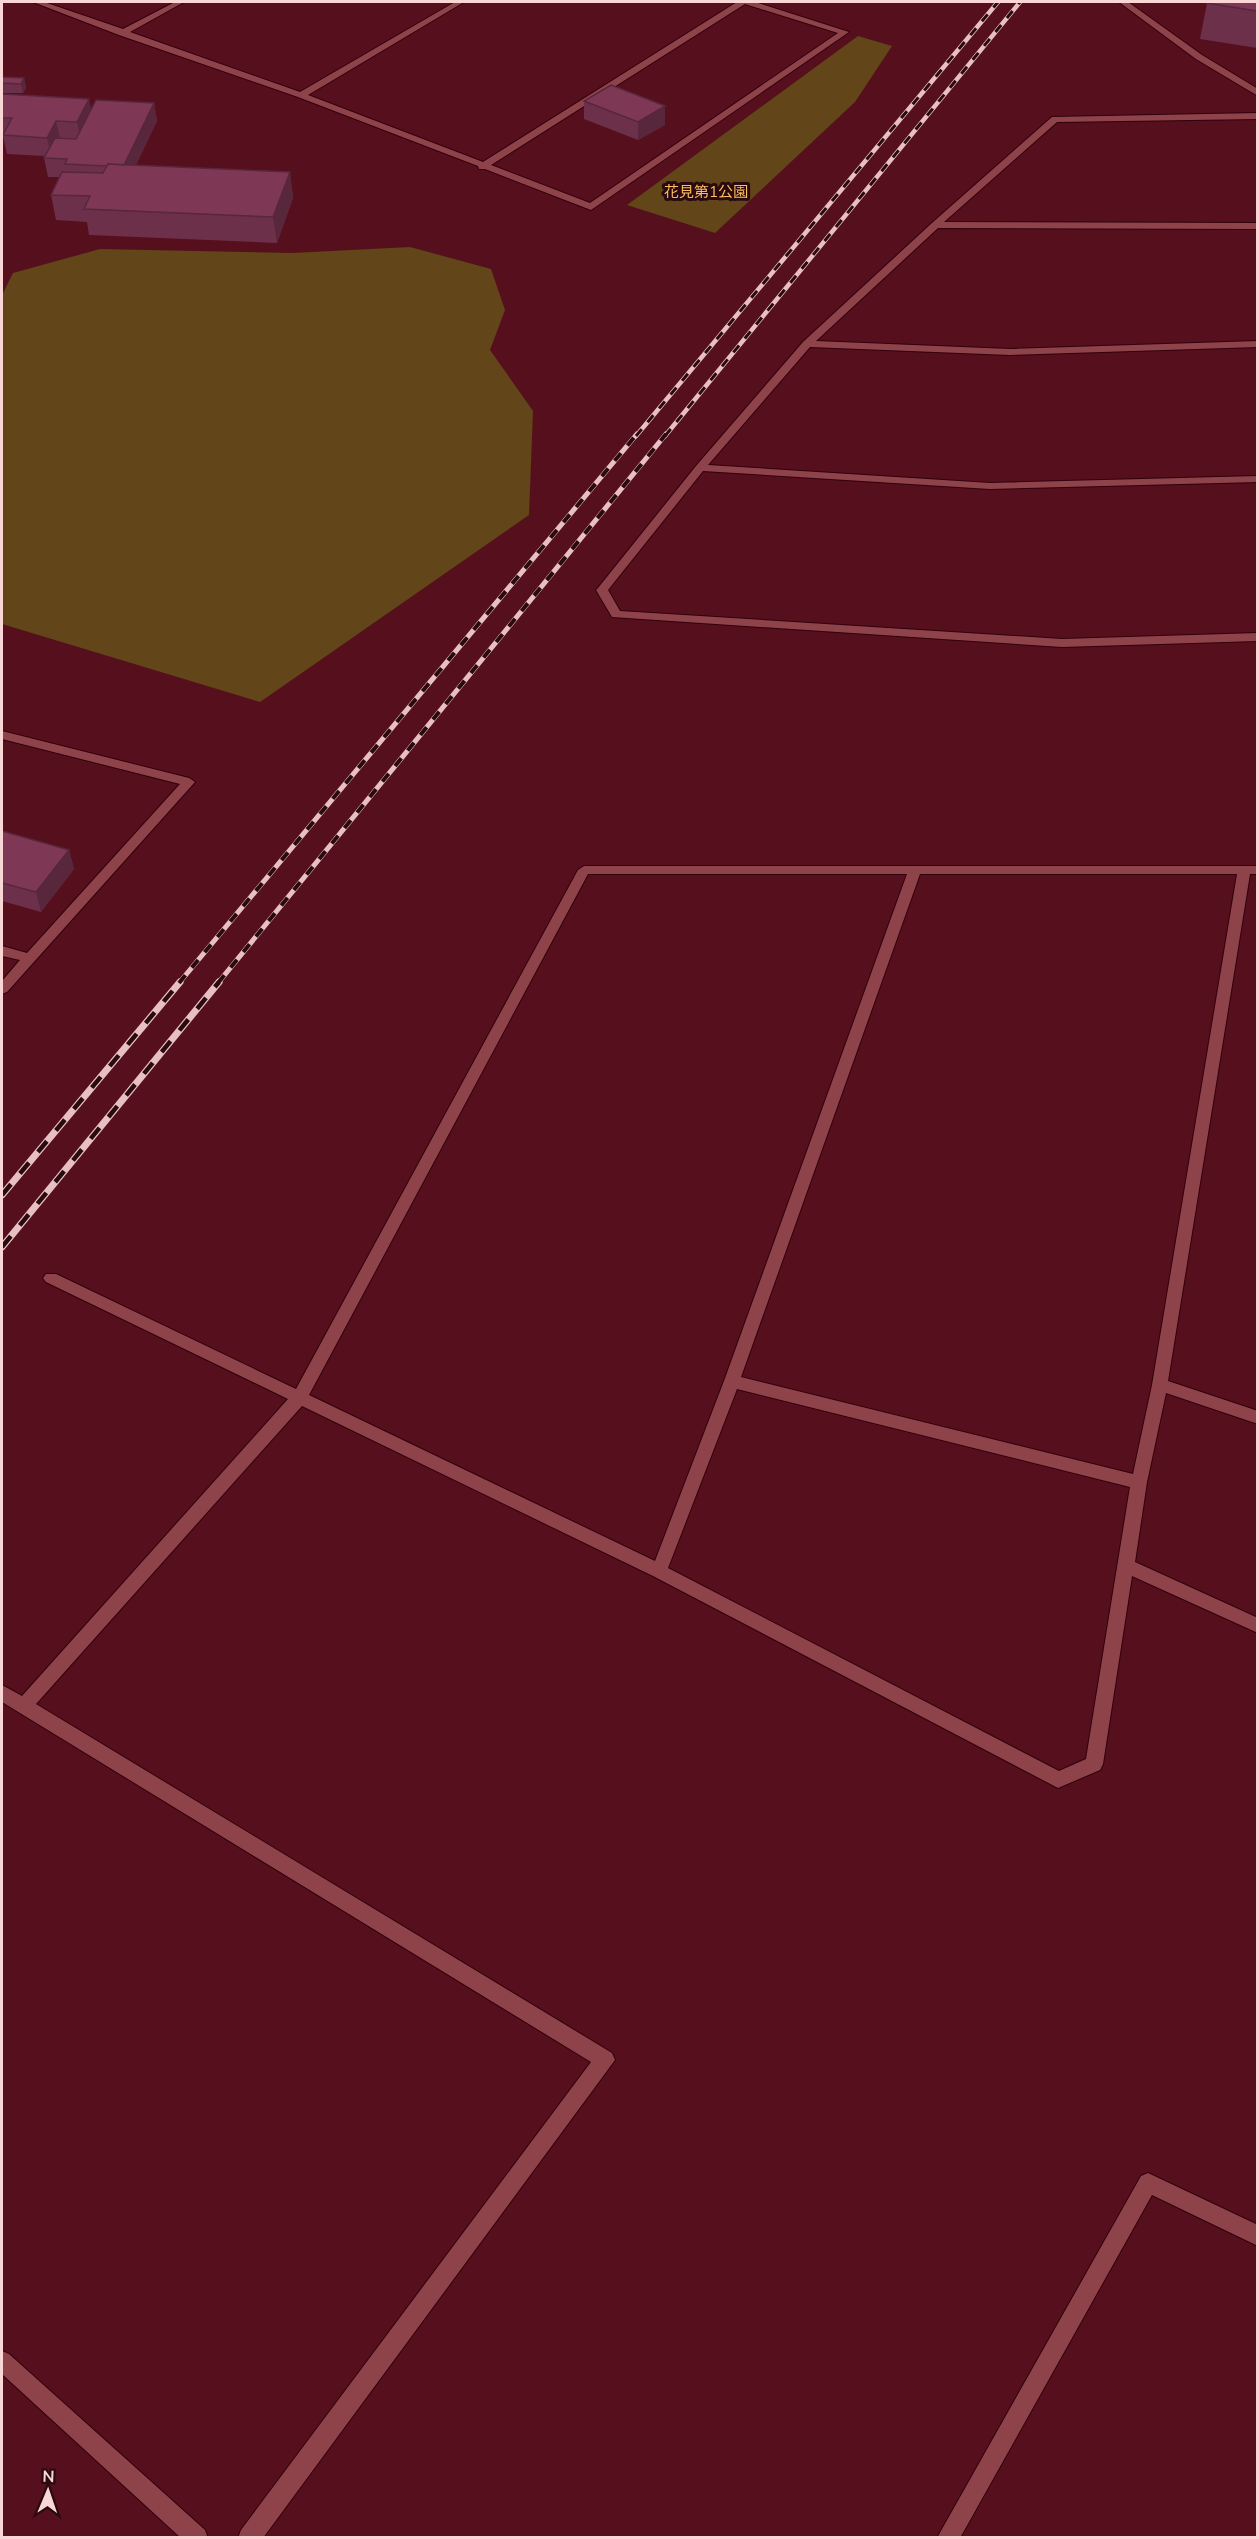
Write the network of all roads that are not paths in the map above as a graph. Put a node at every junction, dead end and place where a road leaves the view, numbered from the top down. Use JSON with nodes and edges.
{"nodes":[{"id":1,"x":37,"y":2,"type":"edge"},
{"id":2,"x":180,"y":2,"type":"edge"},
{"id":3,"x":460,"y":2,"type":"edge"},
{"id":4,"x":742,"y":2,"type":"edge"},
{"id":5,"x":748,"y":2,"type":"edge"},
{"id":6,"x":1123,"y":2,"type":"edge"},
{"id":7,"x":122,"y":33,"type":"junction"},
{"id":8,"x":1257,"y":93,"type":"edge"},
{"id":9,"x":301,"y":96,"type":"junction"},
{"id":10,"x":1257,"y":116,"type":"edge"},
{"id":11,"x":483,"y":167,"type":"junction"},
{"id":12,"x":935,"y":225,"type":"junction"},
{"id":13,"x":1257,"y":226,"type":"edge"},
{"id":14,"x":807,"y":344,"type":"junction"},
{"id":15,"x":1257,"y":344,"type":"edge"},
{"id":16,"x":700,"y":468,"type":"junction"},
{"id":17,"x":1257,"y":479,"type":"edge"},
{"id":18,"x":1257,"y":637,"type":"edge"},
{"id":19,"x":2,"y":735,"type":"edge"},
{"id":20,"x":1251,"y":870,"type":"edge"},
{"id":21,"x":915,"y":871,"type":"junction"},
{"id":22,"x":2,"y":951,"type":"edge"},
{"id":23,"x":29,"y":958,"type":"junction"},
{"id":24,"x":2,"y":989,"type":"edge"},
{"id":25,"x":51,"y":1278,"type":"dead end"},
{"id":26,"x":732,"y":1381,"type":"junction"},
{"id":27,"x":1160,"y":1385,"type":"junction"},
{"id":28,"x":300,"y":1397,"type":"junction"},
{"id":29,"x":1257,"y":1418,"type":"edge"},
{"id":30,"x":1139,"y":1482,"type":"junction"},
{"id":31,"x":1125,"y":1565,"type":"junction"},
{"id":32,"x":659,"y":1571,"type":"junction"},
{"id":33,"x":1257,"y":1626,"type":"edge"},
{"id":34,"x":2,"y":1693,"type":"edge"},
{"id":35,"x":24,"y":1706,"type":"junction"},
{"id":36,"x":1257,"y":2236,"type":"edge"},
{"id":37,"x":2,"y":2361,"type":"edge"},
{"id":38,"x":197,"y":2538,"type":"edge"},
{"id":39,"x":249,"y":2538,"type":"edge"},
{"id":40,"x":948,"y":2538,"type":"edge"}],
"edges":[{"from":1,"to":7,"type":"street"},
{"from":2,"to":7,"type":"street"},
{"from":3,"to":9,"type":"street"},
{"from":4,"to":11,"type":"street"},
{"from":5,"to":11,"type":"street"},
{"from":6,"to":8,"type":"street"},
{"from":7,"to":9,"type":"street"},
{"from":9,"to":11,"type":"street"},
{"from":10,"to":12,"type":"street"},
{"from":12,"to":13,"type":"street"},
{"from":12,"to":14,"type":"street"},
{"from":14,"to":15,"type":"street"},
{"from":14,"to":16,"type":"street"},
{"from":16,"to":17,"type":"street"},
{"from":16,"to":18,"type":"street"},
{"from":19,"to":23,"type":"street"},
{"from":20,"to":21,"type":"street"},
{"from":20,"to":27,"type":"street"},
{"from":21,"to":26,"type":"street"},
{"from":21,"to":28,"type":"street"},
{"from":22,"to":23,"type":"street"},
{"from":23,"to":24,"type":"street"},
{"from":25,"to":28,"type":"street"},
{"from":26,"to":30,"type":"street"},
{"from":26,"to":32,"type":"street"},
{"from":27,"to":29,"type":"street"},
{"from":27,"to":30,"type":"street"},
{"from":28,"to":32,"type":"street"},
{"from":28,"to":35,"type":"street"},
{"from":30,"to":31,"type":"street"},
{"from":31,"to":32,"type":"street"},
{"from":31,"to":33,"type":"street"},
{"from":34,"to":35,"type":"street"},
{"from":35,"to":39,"type":"street"},
{"from":36,"to":40,"type":"street"},
{"from":37,"to":38,"type":"street"}]}
